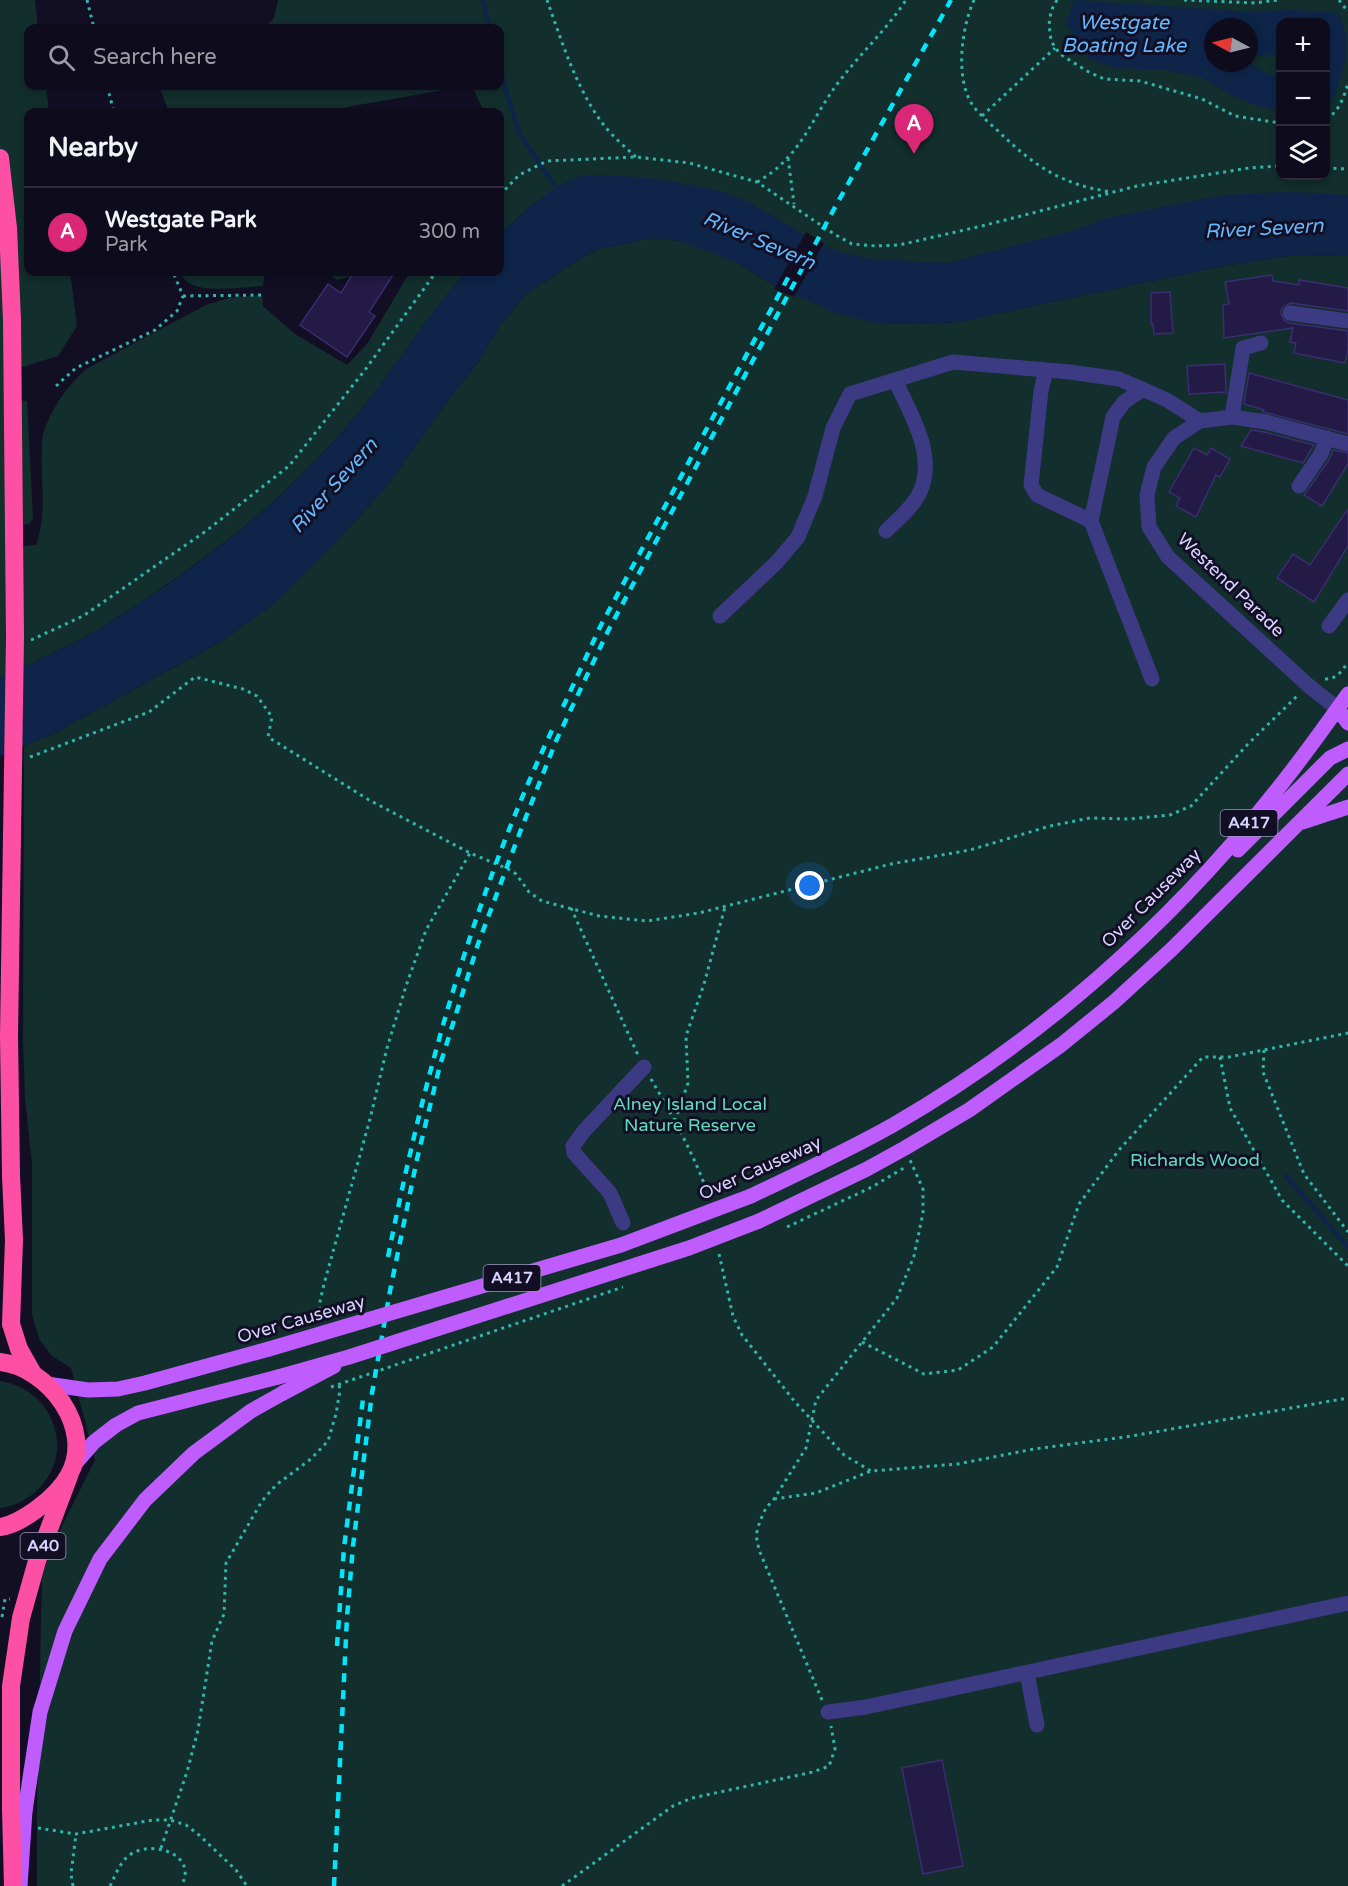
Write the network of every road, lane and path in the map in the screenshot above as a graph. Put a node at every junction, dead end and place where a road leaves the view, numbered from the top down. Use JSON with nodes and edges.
{"nodes":[{"id":1,"x":87,"y":0,"type":"edge"},
{"id":2,"x":547,"y":0,"type":"edge"},
{"id":3,"x":906,"y":0,"type":"edge"},
{"id":4,"x":975,"y":0,"type":"edge"},
{"id":5,"x":1057,"y":0,"type":"edge"},
{"id":6,"x":1185,"y":0,"type":"edge"},
{"id":7,"x":1278,"y":0,"type":"edge"},
{"id":8,"x":1340,"y":0,"type":"edge"},
{"id":9,"x":1348,"y":12,"type":"edge"},
{"id":10,"x":93,"y":24,"type":"edge"},
{"id":11,"x":1055,"y":48,"type":"junction"},
{"id":12,"x":1348,"y":83,"type":"edge"},
{"id":13,"x":108,"y":90,"type":"edge"},
{"id":14,"x":113,"y":108,"type":"edge"},
{"id":15,"x":982,"y":116,"type":"junction"},
{"id":16,"x":1330,"y":117,"type":"edge"},
{"id":17,"x":1276,"y":122,"type":"edge"},
{"id":18,"x":0,"y":158,"type":"edge"},
{"id":19,"x":636,"y":158,"type":"junction"},
{"id":20,"x":788,"y":158,"type":"junction"},
{"id":21,"x":1276,"y":166,"type":"edge"},
{"id":22,"x":1330,"y":168,"type":"edge"},
{"id":23,"x":1348,"y":169,"type":"edge"},
{"id":24,"x":757,"y":182,"type":"junction"},
{"id":25,"x":504,"y":191,"type":"edge"},
{"id":26,"x":1114,"y":192,"type":"junction"},
{"id":27,"x":794,"y":205,"type":"junction"},
{"id":28,"x":175,"y":276,"type":"edge"},
{"id":29,"x":433,"y":276,"type":"edge"},
{"id":30,"x":262,"y":295,"type":"dead end"},
{"id":31,"x":183,"y":296,"type":"junction"},
{"id":32,"x":1290,"y":313,"type":"dead end"},
{"id":33,"x":1348,"y":321,"type":"edge"},
{"id":34,"x":1261,"y":344,"type":"dead end"},
{"id":35,"x":1046,"y":370,"type":"junction"},
{"id":36,"x":895,"y":380,"type":"junction"},
{"id":37,"x":56,"y":386,"type":"dead end"},
{"id":38,"x":1143,"y":389,"type":"junction"},
{"id":39,"x":1232,"y":417,"type":"junction"},
{"id":40,"x":1200,"y":421,"type":"junction"},
{"id":41,"x":1327,"y":438,"type":"junction"},
{"id":42,"x":1348,"y":444,"type":"edge"},
{"id":43,"x":1299,"y":486,"type":"dead end"},
{"id":44,"x":1091,"y":521,"type":"junction"},
{"id":45,"x":886,"y":531,"type":"dead end"},
{"id":46,"x":1348,"y":600,"type":"edge"},
{"id":47,"x":720,"y":616,"type":"dead end"},
{"id":48,"x":1329,"y":626,"type":"dead end"},
{"id":49,"x":31,"y":640,"type":"dead end"},
{"id":50,"x":1348,"y":662,"type":"edge"},
{"id":51,"x":1152,"y":679,"type":"dead end"},
{"id":52,"x":1309,"y":686,"type":"junction"},
{"id":53,"x":1348,"y":694,"type":"edge"},
{"id":54,"x":1345,"y":709,"type":"edge"},
{"id":55,"x":1348,"y":723,"type":"edge"},
{"id":56,"x":1348,"y":749,"type":"edge"},
{"id":57,"x":21,"y":761,"type":"dead end"},
{"id":58,"x":1348,"y":774,"type":"edge"},
{"id":59,"x":1348,"y":807,"type":"edge"},
{"id":60,"x":1299,"y":823,"type":"junction"},
{"id":61,"x":1187,"y":892,"type":"junction"},
{"id":62,"x":725,"y":907,"type":"junction"},
{"id":63,"x":571,"y":908,"type":"junction"},
{"id":64,"x":1348,"y":1033,"type":"edge"},
{"id":65,"x":1264,"y":1050,"type":"junction"},
{"id":66,"x":1220,"y":1057,"type":"junction"},
{"id":67,"x":644,"y":1067,"type":"junction"},
{"id":68,"x":675,"y":1121,"type":"junction"},
{"id":69,"x":893,"y":1125,"type":"junction"},
{"id":70,"x":905,"y":1148,"type":"junction"},
{"id":71,"x":912,"y":1164,"type":"junction"},
{"id":72,"x":11,"y":1176,"type":"junction"},
{"id":73,"x":711,"y":1207,"type":"dead end"},
{"id":74,"x":0,"y":1218,"type":"edge"},
{"id":75,"x":623,"y":1223,"type":"dead end"},
{"id":76,"x":785,"y":1227,"type":"dead end"},
{"id":77,"x":1348,"y":1232,"type":"edge"},
{"id":78,"x":710,"y":1257,"type":"dead end"},
{"id":79,"x":1348,"y":1266,"type":"edge"},
{"id":80,"x":624,"y":1287,"type":"dead end"},
{"id":81,"x":862,"y":1342,"type":"junction"},
{"id":82,"x":349,"y":1357,"type":"junction"},
{"id":83,"x":0,"y":1362,"type":"edge"},
{"id":84,"x":32,"y":1372,"type":"junction"},
{"id":85,"x":47,"y":1383,"type":"junction"},
{"id":86,"x":322,"y":1390,"type":"dead end"},
{"id":87,"x":1348,"y":1398,"type":"edge"},
{"id":88,"x":813,"y":1422,"type":"junction"},
{"id":89,"x":71,"y":1471,"type":"junction"},
{"id":90,"x":871,"y":1471,"type":"junction"},
{"id":91,"x":774,"y":1499,"type":"junction"},
{"id":92,"x":0,"y":1527,"type":"edge"},
{"id":93,"x":1348,"y":1603,"type":"edge"},
{"id":94,"x":1027,"y":1673,"type":"junction"},
{"id":95,"x":828,"y":1712,"type":"junction"},
{"id":96,"x":1037,"y":1725,"type":"dead end"},
{"id":97,"x":18,"y":1810,"type":"junction"},
{"id":98,"x":170,"y":1820,"type":"junction"},
{"id":99,"x":161,"y":1848,"type":"junction"},
{"id":100,"x":14,"y":1886,"type":"edge"},
{"id":101,"x":20,"y":1886,"type":"edge"},
{"id":102,"x":73,"y":1886,"type":"edge"},
{"id":103,"x":110,"y":1886,"type":"edge"},
{"id":104,"x":181,"y":1886,"type":"edge"},
{"id":105,"x":246,"y":1886,"type":"edge"},
{"id":106,"x":562,"y":1886,"type":"edge"}],
"edges":[{"from":1,"to":10,"type":"path"},
{"from":2,"to":19,"type":"path"},
{"from":3,"to":20,"type":"path"},
{"from":4,"to":15,"type":"path"},
{"from":5,"to":11,"type":"path"},
{"from":6,"to":7,"type":"path"},
{"from":8,"to":9,"type":"path"},
{"from":11,"to":15,"type":"path"},
{"from":11,"to":17,"type":"path"},
{"from":12,"to":16,"type":"path"},
{"from":13,"to":14,"type":"path"},
{"from":15,"to":26,"type":"path"},
{"from":18,"to":72,"type":"highway","number":"A40","bridge":true},
{"from":19,"to":24,"type":"path"},
{"from":19,"to":25,"type":"path"},
{"from":20,"to":24,"type":"path"},
{"from":20,"to":27,"type":"path"},
{"from":21,"to":26,"type":"path"},
{"from":22,"to":23,"type":"path"},
{"from":24,"to":27,"type":"path"},
{"from":26,"to":27,"type":"path"},
{"from":28,"to":31,"type":"path"},
{"from":29,"to":49,"type":"path"},
{"from":30,"to":31,"type":"path"},
{"from":31,"to":37,"type":"path"},
{"from":32,"to":33,"type":"street"},
{"from":34,"to":39,"type":"street"},
{"from":35,"to":36,"type":"street"},
{"from":35,"to":38,"type":"street"},
{"from":35,"to":44,"type":"street"},
{"from":36,"to":45,"type":"street"},
{"from":36,"to":47,"type":"street"},
{"from":38,"to":40,"type":"street"},
{"from":38,"to":44,"type":"street"},
{"from":39,"to":40,"type":"street","name":"Westend Parade"},
{"from":39,"to":41,"type":"street","name":"Westend Parade"},
{"from":40,"to":52,"type":"street","name":"Westend Parade"},
{"from":41,"to":42,"type":"street","name":"Westend Parade"},
{"from":41,"to":43,"type":"street"},
{"from":44,"to":51,"type":"street"},
{"from":46,"to":48,"type":"street"},
{"from":50,"to":52,"type":"path"},
{"from":52,"to":54,"type":"street","name":"Westend Parade"},
{"from":52,"to":62,"type":"path"},
{"from":53,"to":54,"type":"main road","number":"A417"},
{"from":54,"to":55,"type":"main road"},
{"from":54,"to":61,"type":"main road","name":"Over Causeway","number":"A417"},
{"from":56,"to":61,"type":"main road","number":"A417"},
{"from":57,"to":63,"type":"path"},
{"from":58,"to":60,"type":"main road","number":"A417"},
{"from":59,"to":60,"type":"main road"},
{"from":60,"to":70,"type":"main road","number":"A417"},
{"from":61,"to":69,"type":"main road","name":"Over Causeway","number":"A417"},
{"from":62,"to":63,"type":"path"},
{"from":62,"to":68,"type":"path"},
{"from":63,"to":67,"type":"path"},
{"from":64,"to":65,"type":"path"},
{"from":65,"to":66,"type":"path"},
{"from":65,"to":77,"type":"path"},
{"from":66,"to":79,"type":"path"},
{"from":66,"to":81,"type":"path"},
{"from":67,"to":68,"type":"path"},
{"from":67,"to":75,"type":"street"},
{"from":68,"to":73,"type":"path"},
{"from":69,"to":70,"type":"main road"},
{"from":69,"to":85,"type":"main road","name":"Over Causeway","number":"A417","bridge":true},
{"from":70,"to":71,"type":"path"},
{"from":70,"to":82,"type":"main road","number":"A417","bridge":true},
{"from":71,"to":76,"type":"path"},
{"from":71,"to":81,"type":"path"},
{"from":72,"to":74,"type":"highway","number":"A40"},
{"from":72,"to":84,"type":"highway","number":"A40"},
{"from":78,"to":88,"type":"path"},
{"from":80,"to":86,"type":"path"},
{"from":81,"to":88,"type":"path"},
{"from":82,"to":89,"type":"main road","number":"A417","bridge":true},
{"from":82,"to":97,"type":"main road","bridge":true},
{"from":83,"to":84,"type":"highway","number":"A40"},
{"from":84,"to":85,"type":"highway","number":"A40"},
{"from":85,"to":89,"type":"highway","number":"A40"},
{"from":87,"to":90,"type":"path"},
{"from":88,"to":90,"type":"path"},
{"from":88,"to":91,"type":"path"},
{"from":89,"to":92,"type":"highway","number":"A40"},
{"from":89,"to":97,"type":"highway","number":"A40"},
{"from":90,"to":91,"type":"path"},
{"from":91,"to":95,"type":"path"},
{"from":93,"to":94,"type":"street"},
{"from":94,"to":95,"type":"street"},
{"from":94,"to":96,"type":"street"},
{"from":95,"to":106,"type":"path"},
{"from":97,"to":100,"type":"highway","number":"A40","bridge":true},
{"from":97,"to":101,"type":"main road","bridge":true},
{"from":98,"to":99,"type":"path"},
{"from":98,"to":102,"type":"path"},
{"from":98,"to":105,"type":"path"},
{"from":99,"to":103,"type":"path"},
{"from":99,"to":104,"type":"path"}]}
